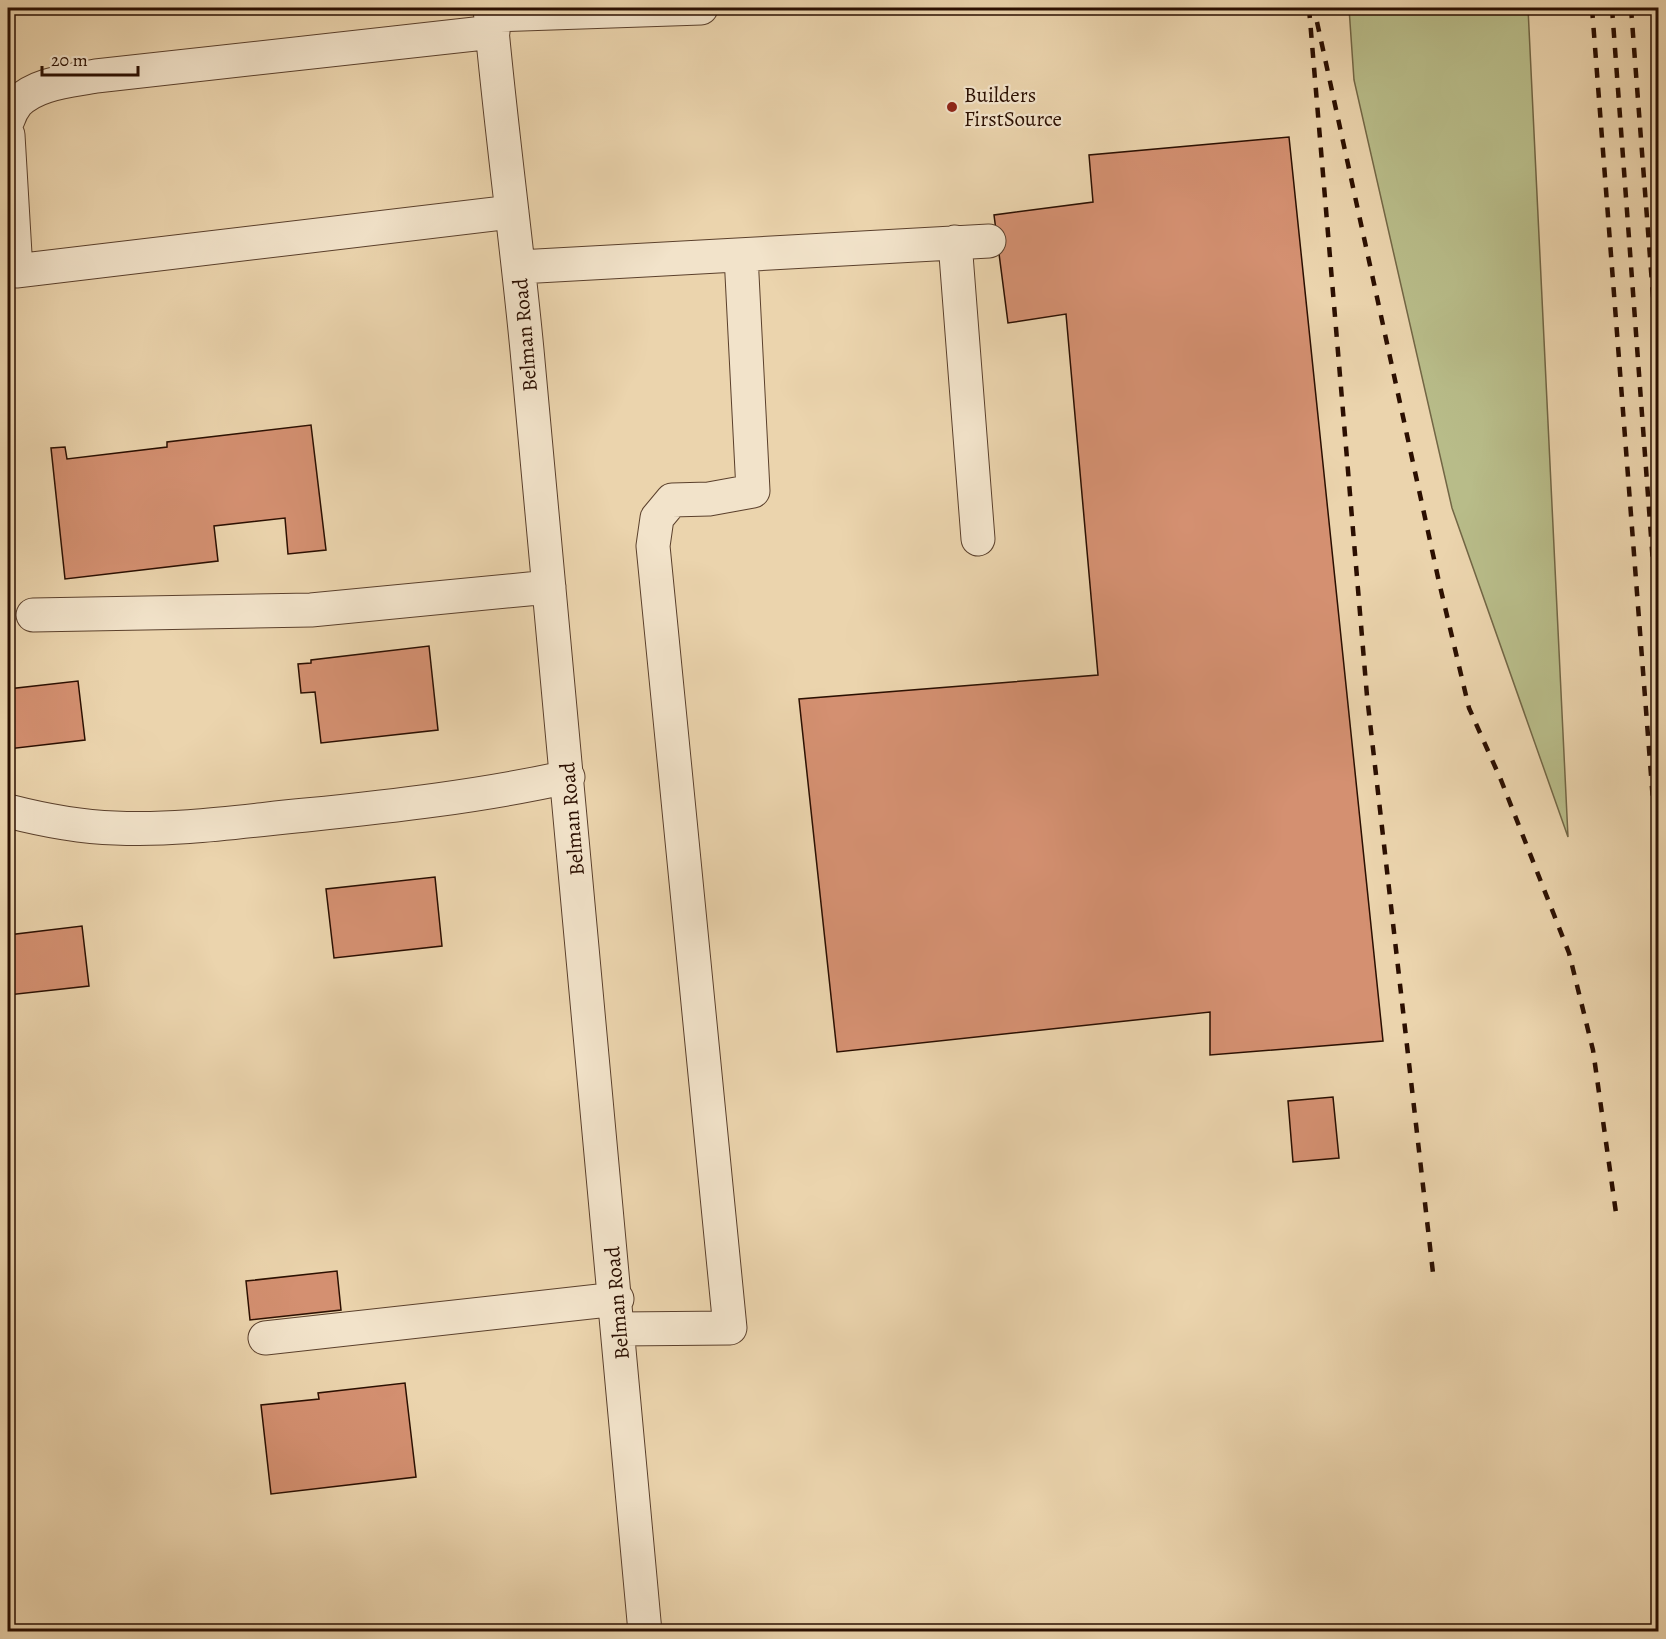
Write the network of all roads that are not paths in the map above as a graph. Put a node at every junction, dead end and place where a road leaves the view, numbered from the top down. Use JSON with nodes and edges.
{"nodes":[{"id":1,"x":701,"y":8,"type":"edge"},
{"id":2,"x":491,"y":18,"type":"edge"},
{"id":3,"x":8,"y":120,"type":"edge"},
{"id":4,"x":8,"y":135,"type":"edge"},
{"id":5,"x":512,"y":212,"type":"junction"},
{"id":6,"x":989,"y":241,"type":"dead end"},
{"id":7,"x":955,"y":242,"type":"junction"},
{"id":8,"x":741,"y":255,"type":"junction"},
{"id":9,"x":519,"y":267,"type":"junction"},
{"id":10,"x":978,"y":539,"type":"dead end"},
{"id":11,"x":549,"y":587,"type":"junction"},
{"id":12,"x":33,"y":615,"type":"dead end"},
{"id":13,"x":568,"y":777,"type":"junction"},
{"id":14,"x":8,"y":811,"type":"edge"},
{"id":15,"x":618,"y":1314,"type":"junction"},
{"id":16,"x":265,"y":1338,"type":"dead end"},
{"id":17,"x":645,"y":1632,"type":"edge"}],
"edges":[{"from":1,"to":2,"type":"street"},
{"from":2,"to":3,"type":"street"},
{"from":2,"to":5,"type":"street","name":"Belman Road"},
{"from":4,"to":5,"type":"street"},
{"from":5,"to":9,"type":"street","name":"Belman Road"},
{"from":6,"to":7,"type":"street"},
{"from":7,"to":8,"type":"street"},
{"from":7,"to":10,"type":"street"},
{"from":8,"to":9,"type":"street"},
{"from":8,"to":15,"type":"street"},
{"from":9,"to":11,"type":"street","name":"Belman Road"},
{"from":11,"to":12,"type":"street"},
{"from":11,"to":13,"type":"street","name":"Belman Road"},
{"from":13,"to":14,"type":"street"},
{"from":13,"to":15,"type":"street","name":"Belman Road"},
{"from":15,"to":16,"type":"street"},
{"from":15,"to":17,"type":"street","name":"Belman Road"}]}
